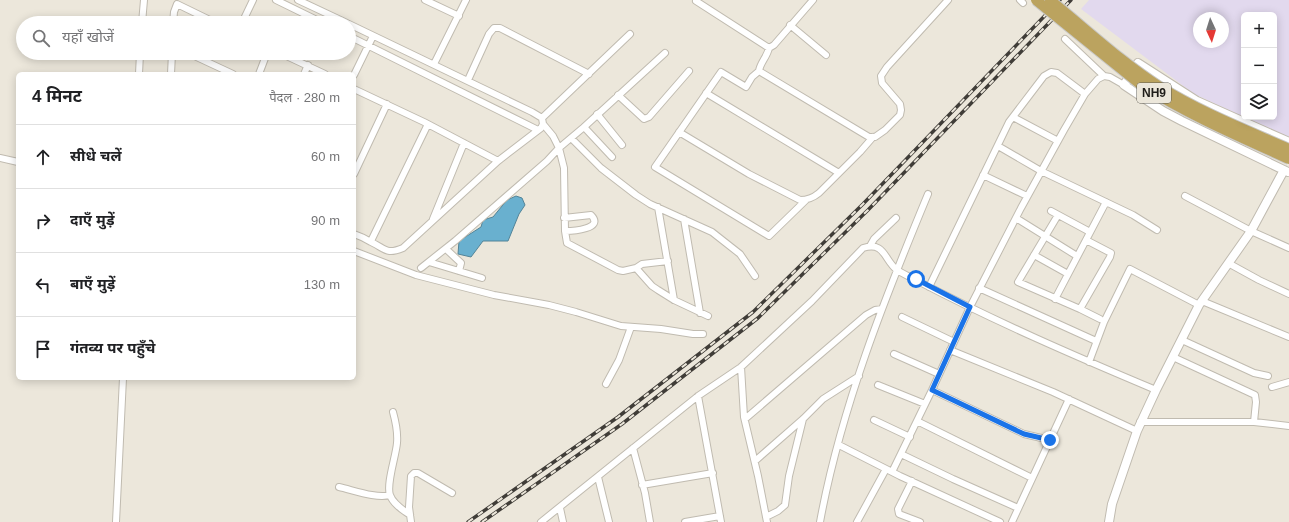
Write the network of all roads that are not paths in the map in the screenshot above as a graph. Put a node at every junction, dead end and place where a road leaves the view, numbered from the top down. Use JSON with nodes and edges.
{"nodes":[{"id":1,"x":144,"y":0,"type":"edge"},
{"id":2,"x":253,"y":0,"type":"edge"},
{"id":3,"x":276,"y":0,"type":"edge"},
{"id":4,"x":298,"y":0,"type":"edge"},
{"id":5,"x":425,"y":0,"type":"edge"},
{"id":6,"x":466,"y":0,"type":"edge"},
{"id":7,"x":813,"y":0,"type":"edge"},
{"id":8,"x":948,"y":0,"type":"edge"},
{"id":9,"x":1036,"y":0,"type":"edge"},
{"id":10,"x":1050,"y":0,"type":"edge"},
{"id":11,"x":696,"y":1,"type":"edge"},
{"id":12,"x":143,"y":16,"type":"edge"},
{"id":13,"x":174,"y":16,"type":"edge"},
{"id":14,"x":202,"y":16,"type":"edge"},
{"id":15,"x":245,"y":16,"type":"edge"},
{"id":16,"x":309,"y":16,"type":"edge"},
{"id":17,"x":331,"y":16,"type":"edge"},
{"id":18,"x":459,"y":16,"type":"junction"},
{"id":19,"x":790,"y":25,"type":"junction"},
{"id":20,"x":356,"y":28,"type":"edge"},
{"id":21,"x":630,"y":34,"type":"dead end"},
{"id":22,"x":374,"y":36,"type":"junction"},
{"id":23,"x":356,"y":39,"type":"edge"},
{"id":24,"x":1066,"y":39,"type":"dead end"},
{"id":25,"x":369,"y":45,"type":"junction"},
{"id":26,"x":769,"y":48,"type":"junction"},
{"id":27,"x":665,"y":53,"type":"dead end"},
{"id":28,"x":826,"y":55,"type":"dead end"},
{"id":29,"x":140,"y":60,"type":"edge"},
{"id":30,"x":172,"y":60,"type":"edge"},
{"id":31,"x":203,"y":60,"type":"edge"},
{"id":32,"x":265,"y":60,"type":"edge"},
{"id":33,"x":296,"y":60,"type":"edge"},
{"id":34,"x":434,"y":64,"type":"junction"},
{"id":35,"x":308,"y":65,"type":"junction"},
{"id":36,"x":689,"y":71,"type":"dead end"},
{"id":37,"x":759,"y":71,"type":"junction"},
{"id":38,"x":139,"y":72,"type":"edge"},
{"id":39,"x":171,"y":72,"type":"edge"},
{"id":40,"x":229,"y":72,"type":"edge"},
{"id":41,"x":260,"y":72,"type":"edge"},
{"id":42,"x":305,"y":72,"type":"edge"},
{"id":43,"x":321,"y":72,"type":"edge"},
{"id":44,"x":356,"y":72,"type":"edge"},
{"id":45,"x":589,"y":74,"type":"junction"},
{"id":46,"x":1104,"y":76,"type":"junction"},
{"id":47,"x":468,"y":80,"type":"junction"},
{"id":48,"x":1124,"y":85,"type":"junction"},
{"id":49,"x":356,"y":90,"type":"edge"},
{"id":50,"x":706,"y":93,"type":"junction"},
{"id":51,"x":1085,"y":94,"type":"junction"},
{"id":52,"x":618,"y":95,"type":"junction"},
{"id":53,"x":387,"y":104,"type":"junction"},
{"id":54,"x":597,"y":114,"type":"junction"},
{"id":55,"x":1013,"y":117,"type":"junction"},
{"id":56,"x":542,"y":121,"type":"junction"},
{"id":57,"x":428,"y":124,"type":"junction"},
{"id":58,"x":584,"y":127,"type":"junction"},
{"id":59,"x":538,"y":130,"type":"junction"},
{"id":60,"x":679,"y":132,"type":"junction"},
{"id":61,"x":872,"y":137,"type":"junction"},
{"id":62,"x":571,"y":138,"type":"junction"},
{"id":63,"x":1058,"y":141,"type":"junction"},
{"id":64,"x":1289,"y":142,"type":"edge"},
{"id":65,"x":464,"y":143,"type":"junction"},
{"id":66,"x":622,"y":145,"type":"dead end"},
{"id":67,"x":998,"y":146,"type":"junction"},
{"id":68,"x":559,"y":148,"type":"junction"},
{"id":69,"x":1289,"y":149,"type":"edge"},
{"id":70,"x":612,"y":157,"type":"dead end"},
{"id":71,"x":0,"y":158,"type":"edge"},
{"id":72,"x":1289,"y":159,"type":"edge"},
{"id":73,"x":498,"y":161,"type":"junction"},
{"id":74,"x":16,"y":162,"type":"edge"},
{"id":75,"x":356,"y":170,"type":"edge"},
{"id":76,"x":1041,"y":171,"type":"junction"},
{"id":77,"x":1287,"y":171,"type":"edge"},
{"id":78,"x":839,"y":173,"type":"junction"},
{"id":79,"x":983,"y":175,"type":"junction"},
{"id":80,"x":928,"y":194,"type":"dead end"},
{"id":81,"x":1027,"y":196,"type":"junction"},
{"id":82,"x":1185,"y":196,"type":"dead end"},
{"id":83,"x":806,"y":200,"type":"junction"},
{"id":84,"x":1106,"y":202,"type":"junction"},
{"id":85,"x":658,"y":207,"type":"junction"},
{"id":86,"x":1051,"y":211,"type":"dead end"},
{"id":87,"x":1058,"y":215,"type":"junction"},
{"id":88,"x":564,"y":218,"type":"junction"},
{"id":89,"x":896,"y":218,"type":"dead end"},
{"id":90,"x":1016,"y":218,"type":"junction"},
{"id":91,"x":684,"y":219,"type":"junction"},
{"id":92,"x":433,"y":220,"type":"junction"},
{"id":93,"x":1157,"y":230,"type":"dead end"},
{"id":94,"x":1251,"y":230,"type":"junction"},
{"id":95,"x":564,"y":231,"type":"junction"},
{"id":96,"x":1090,"y":232,"type":"junction"},
{"id":97,"x":356,"y":235,"type":"edge"},
{"id":98,"x":1045,"y":236,"type":"junction"},
{"id":99,"x":1086,"y":240,"type":"junction"},
{"id":100,"x":371,"y":242,"type":"junction"},
{"id":101,"x":870,"y":246,"type":"junction"},
{"id":102,"x":1289,"y":248,"type":"edge"},
{"id":103,"x":446,"y":249,"type":"junction"},
{"id":104,"x":356,"y":251,"type":"edge"},
{"id":105,"x":1034,"y":255,"type":"junction"},
{"id":106,"x":1077,"y":256,"type":"junction"},
{"id":107,"x":668,"y":260,"type":"junction"},
{"id":108,"x":429,"y":262,"type":"junction"},
{"id":109,"x":1228,"y":263,"type":"junction"},
{"id":110,"x":421,"y":268,"type":"dead end"},
{"id":111,"x":636,"y":268,"type":"junction"},
{"id":112,"x":896,"y":269,"type":"junction"},
{"id":113,"x":460,"y":271,"type":"junction"},
{"id":114,"x":1068,"y":274,"type":"junction"},
{"id":115,"x":755,"y":276,"type":"dead end"},
{"id":116,"x":482,"y":278,"type":"dead end"},
{"id":117,"x":929,"y":287,"type":"junction"},
{"id":118,"x":980,"y":288,"type":"junction"},
{"id":119,"x":1289,"y":294,"type":"edge"},
{"id":120,"x":1055,"y":298,"type":"junction"},
{"id":121,"x":674,"y":300,"type":"junction"},
{"id":122,"x":1200,"y":303,"type":"junction"},
{"id":123,"x":970,"y":307,"type":"junction"},
{"id":124,"x":1080,"y":309,"type":"junction"},
{"id":125,"x":882,"y":310,"type":"junction"},
{"id":126,"x":700,"y":313,"type":"junction"},
{"id":127,"x":708,"y":316,"type":"dead end"},
{"id":128,"x":902,"y":317,"type":"dead end"},
{"id":129,"x":1100,"y":319,"type":"dead end"},
{"id":130,"x":631,"y":327,"type":"junction"},
{"id":131,"x":703,"y":334,"type":"dead end"},
{"id":132,"x":1289,"y":337,"type":"edge"},
{"id":133,"x":1182,"y":340,"type":"junction"},
{"id":134,"x":1096,"y":341,"type":"junction"},
{"id":135,"x":954,"y":342,"type":"junction"},
{"id":136,"x":950,"y":350,"type":"junction"},
{"id":137,"x":894,"y":354,"type":"dead end"},
{"id":138,"x":1173,"y":357,"type":"junction"},
{"id":139,"x":1089,"y":362,"type":"junction"},
{"id":140,"x":741,"y":367,"type":"junction"},
{"id":141,"x":940,"y":374,"type":"junction"},
{"id":142,"x":859,"y":376,"type":"junction"},
{"id":143,"x":1268,"y":376,"type":"dead end"},
{"id":144,"x":123,"y":380,"type":"edge"},
{"id":145,"x":1289,"y":382,"type":"edge"},
{"id":146,"x":606,"y":384,"type":"dead end"},
{"id":147,"x":878,"y":385,"type":"dead end"},
{"id":148,"x":1272,"y":387,"type":"dead end"},
{"id":149,"x":932,"y":390,"type":"junction"},
{"id":150,"x":1156,"y":390,"type":"junction"},
{"id":151,"x":698,"y":396,"type":"junction"},
{"id":152,"x":1069,"y":399,"type":"junction"},
{"id":153,"x":925,"y":404,"type":"junction"},
{"id":154,"x":393,"y":412,"type":"dead end"},
{"id":155,"x":803,"y":418,"type":"junction"},
{"id":156,"x":745,"y":419,"type":"junction"},
{"id":157,"x":874,"y":420,"type":"dead end"},
{"id":158,"x":917,"y":421,"type":"junction"},
{"id":159,"x":1140,"y":422,"type":"junction"},
{"id":160,"x":1254,"y":422,"type":"junction"},
{"id":161,"x":1289,"y":426,"type":"edge"},
{"id":162,"x":1137,"y":430,"type":"junction"},
{"id":163,"x":910,"y":437,"type":"junction"},
{"id":164,"x":1050,"y":440,"type":"junction"},
{"id":165,"x":839,"y":445,"type":"junction"},
{"id":166,"x":633,"y":448,"type":"junction"},
{"id":167,"x":901,"y":454,"type":"junction"},
{"id":168,"x":755,"y":461,"type":"junction"},
{"id":169,"x":889,"y":470,"type":"junction"},
{"id":170,"x":713,"y":473,"type":"junction"},
{"id":171,"x":598,"y":477,"type":"junction"},
{"id":172,"x":1032,"y":478,"type":"junction"},
{"id":173,"x":912,"y":481,"type":"junction"},
{"id":174,"x":642,"y":485,"type":"junction"},
{"id":175,"x":339,"y":487,"type":"dead end"},
{"id":176,"x":452,"y":493,"type":"dead end"},
{"id":177,"x":390,"y":494,"type":"junction"},
{"id":178,"x":560,"y":508,"type":"junction"},
{"id":179,"x":1018,"y":508,"type":"junction"},
{"id":180,"x":410,"y":519,"type":"edge"},
{"id":181,"x":721,"y":519,"type":"edge"},
{"id":182,"x":766,"y":520,"type":"edge"},
{"id":183,"x":914,"y":521,"type":"edge"},
{"id":184,"x":116,"y":522,"type":"edge"},
{"id":185,"x":541,"y":522,"type":"edge"},
{"id":186,"x":563,"y":522,"type":"edge"},
{"id":187,"x":609,"y":522,"type":"edge"},
{"id":188,"x":650,"y":522,"type":"edge"},
{"id":189,"x":685,"y":522,"type":"edge"},
{"id":190,"x":820,"y":522,"type":"edge"},
{"id":191,"x":857,"y":522,"type":"edge"},
{"id":192,"x":1000,"y":522,"type":"edge"},
{"id":193,"x":1012,"y":522,"type":"edge"},
{"id":194,"x":1109,"y":522,"type":"edge"}],
"edges":[{"from":1,"to":12,"type":"street"},
{"from":2,"to":15,"type":"street"},
{"from":3,"to":16,"type":"street"},
{"from":4,"to":17,"type":"street"},
{"from":5,"to":18,"type":"street"},
{"from":6,"to":18,"type":"street"},
{"from":7,"to":19,"type":"street"},
{"from":8,"to":61,"type":"street"},
{"from":9,"to":72,"type":"highway","number":"NH9","bridge":true},
{"from":10,"to":69,"type":"highway","number":"NH9","bridge":true},
{"from":11,"to":26,"type":"street"},
{"from":13,"to":14,"type":"street"},
{"from":18,"to":34,"type":"street"},
{"from":19,"to":26,"type":"street"},
{"from":19,"to":28,"type":"street"},
{"from":20,"to":22,"type":"street"},
{"from":21,"to":45,"type":"street"},
{"from":22,"to":25,"type":"street"},
{"from":22,"to":34,"type":"street"},
{"from":23,"to":25,"type":"street"},
{"from":24,"to":46,"type":"street"},
{"from":25,"to":44,"type":"street"},
{"from":25,"to":59,"type":"street"},
{"from":26,"to":37,"type":"street"},
{"from":27,"to":52,"type":"street"},
{"from":29,"to":38,"type":"street"},
{"from":30,"to":39,"type":"street"},
{"from":31,"to":40,"type":"street"},
{"from":32,"to":41,"type":"street"},
{"from":33,"to":35,"type":"street"},
{"from":34,"to":47,"type":"street"},
{"from":35,"to":42,"type":"street"},
{"from":35,"to":43,"type":"street"},
{"from":36,"to":52,"type":"street"},
{"from":37,"to":50,"type":"street"},
{"from":37,"to":61,"type":"street"},
{"from":45,"to":47,"type":"street"},
{"from":45,"to":56,"type":"street"},
{"from":46,"to":48,"type":"street"},
{"from":46,"to":51,"type":"street"},
{"from":47,"to":56,"type":"street"},
{"from":48,"to":64,"type":"street"},
{"from":48,"to":77,"type":"street"},
{"from":49,"to":53,"type":"street"},
{"from":50,"to":60,"type":"street"},
{"from":50,"to":78,"type":"street"},
{"from":51,"to":55,"type":"street"},
{"from":51,"to":63,"type":"street"},
{"from":52,"to":54,"type":"street"},
{"from":53,"to":57,"type":"street"},
{"from":53,"to":75,"type":"street"},
{"from":54,"to":58,"type":"street"},
{"from":54,"to":66,"type":"street"},
{"from":55,"to":63,"type":"street"},
{"from":55,"to":67,"type":"street"},
{"from":56,"to":59,"type":"street"},
{"from":56,"to":68,"type":"street"},
{"from":57,"to":65,"type":"street"},
{"from":57,"to":100,"type":"street"},
{"from":58,"to":62,"type":"street"},
{"from":58,"to":70,"type":"street"},
{"from":59,"to":73,"type":"street"},
{"from":60,"to":83,"type":"street"},
{"from":60,"to":83,"type":"street"},
{"from":61,"to":78,"type":"street"},
{"from":62,"to":68,"type":"street"},
{"from":62,"to":85,"type":"street"},
{"from":63,"to":76,"type":"street"},
{"from":65,"to":73,"type":"street"},
{"from":65,"to":92,"type":"street"},
{"from":67,"to":76,"type":"street"},
{"from":67,"to":79,"type":"street"},
{"from":68,"to":88,"type":"street"},
{"from":68,"to":103,"type":"street"},
{"from":71,"to":74,"type":"street"},
{"from":73,"to":92,"type":"street"},
{"from":76,"to":81,"type":"street"},
{"from":76,"to":84,"type":"street"},
{"from":77,"to":94,"type":"street"},
{"from":78,"to":83,"type":"street"},
{"from":79,"to":81,"type":"street"},
{"from":79,"to":117,"type":"street"},
{"from":80,"to":112,"type":"street"},
{"from":81,"to":90,"type":"street"},
{"from":82,"to":94,"type":"street"},
{"from":84,"to":93,"type":"street"},
{"from":84,"to":96,"type":"street"},
{"from":85,"to":91,"type":"street"},
{"from":85,"to":107,"type":"street"},
{"from":86,"to":87,"type":"street"},
{"from":87,"to":96,"type":"street"},
{"from":87,"to":98,"type":"street"},
{"from":88,"to":95,"type":"street"},
{"from":88,"to":95,"type":"street"},
{"from":89,"to":101,"type":"street"},
{"from":90,"to":98,"type":"street"},
{"from":90,"to":118,"type":"street"},
{"from":91,"to":115,"type":"street"},
{"from":91,"to":126,"type":"street"},
{"from":92,"to":100,"type":"street"},
{"from":94,"to":102,"type":"street"},
{"from":94,"to":109,"type":"street"},
{"from":95,"to":111,"type":"street"},
{"from":96,"to":99,"type":"street"},
{"from":97,"to":100,"type":"street"},
{"from":98,"to":105,"type":"street"},
{"from":98,"to":106,"type":"street"},
{"from":99,"to":106,"type":"street"},
{"from":99,"to":124,"type":"street"},
{"from":101,"to":112,"type":"street"},
{"from":101,"to":140,"type":"street"},
{"from":103,"to":108,"type":"street"},
{"from":103,"to":113,"type":"street"},
{"from":104,"to":130,"type":"street"},
{"from":105,"to":114,"type":"street"},
{"from":105,"to":120,"type":"street"},
{"from":106,"to":114,"type":"street"},
{"from":107,"to":111,"type":"street"},
{"from":107,"to":121,"type":"street"},
{"from":108,"to":110,"type":"street"},
{"from":108,"to":113,"type":"street"},
{"from":109,"to":119,"type":"street"},
{"from":109,"to":122,"type":"street"},
{"from":111,"to":121,"type":"street"},
{"from":112,"to":117,"type":"street"},
{"from":112,"to":125,"type":"street"},
{"from":113,"to":116,"type":"street"},
{"from":114,"to":120,"type":"street"},
{"from":117,"to":123,"type":"street"},
{"from":118,"to":123,"type":"street"},
{"from":118,"to":134,"type":"street"},
{"from":120,"to":124,"type":"street"},
{"from":121,"to":126,"type":"street"},
{"from":122,"to":132,"type":"street"},
{"from":122,"to":133,"type":"street"},
{"from":122,"to":134,"type":"street"},
{"from":123,"to":135,"type":"street"},
{"from":123,"to":139,"type":"street"},
{"from":124,"to":129,"type":"street"},
{"from":125,"to":142,"type":"street"},
{"from":125,"to":156,"type":"street"},
{"from":126,"to":127,"type":"street"},
{"from":128,"to":135,"type":"street"},
{"from":130,"to":131,"type":"street"},
{"from":130,"to":146,"type":"street"},
{"from":133,"to":138,"type":"street"},
{"from":133,"to":143,"type":"street"},
{"from":134,"to":139,"type":"street"},
{"from":135,"to":136,"type":"street"},
{"from":136,"to":141,"type":"street"},
{"from":136,"to":152,"type":"street"},
{"from":137,"to":141,"type":"street"},
{"from":138,"to":150,"type":"street"},
{"from":138,"to":160,"type":"street"},
{"from":139,"to":150,"type":"street"},
{"from":140,"to":151,"type":"street"},
{"from":140,"to":156,"type":"street"},
{"from":141,"to":149,"type":"street"},
{"from":142,"to":155,"type":"street"},
{"from":142,"to":165,"type":"street"},
{"from":144,"to":184,"type":"street"},
{"from":145,"to":148,"type":"street"},
{"from":147,"to":153,"type":"street"},
{"from":149,"to":153,"type":"street"},
{"from":149,"to":164,"type":"street"},
{"from":150,"to":159,"type":"street"},
{"from":151,"to":166,"type":"street"},
{"from":151,"to":170,"type":"street"},
{"from":152,"to":162,"type":"street"},
{"from":152,"to":164,"type":"street"},
{"from":153,"to":158,"type":"street"},
{"from":154,"to":177,"type":"street"},
{"from":155,"to":168,"type":"street"},
{"from":155,"to":182,"type":"street"},
{"from":156,"to":168,"type":"street"},
{"from":157,"to":163,"type":"street"},
{"from":158,"to":163,"type":"street"},
{"from":158,"to":172,"type":"street"},
{"from":159,"to":160,"type":"street"},
{"from":159,"to":162,"type":"street"},
{"from":160,"to":161,"type":"street"},
{"from":162,"to":194,"type":"street"},
{"from":163,"to":167,"type":"street"},
{"from":164,"to":172,"type":"street"},
{"from":165,"to":169,"type":"street"},
{"from":165,"to":190,"type":"street"},
{"from":166,"to":171,"type":"street"},
{"from":166,"to":174,"type":"street"},
{"from":167,"to":169,"type":"street"},
{"from":167,"to":179,"type":"street"},
{"from":168,"to":182,"type":"street"},
{"from":169,"to":173,"type":"street"},
{"from":169,"to":191,"type":"street"},
{"from":170,"to":174,"type":"street"},
{"from":170,"to":181,"type":"street"},
{"from":171,"to":178,"type":"street"},
{"from":171,"to":187,"type":"street"},
{"from":172,"to":179,"type":"street"},
{"from":173,"to":183,"type":"street"},
{"from":173,"to":192,"type":"street"},
{"from":174,"to":188,"type":"street"},
{"from":175,"to":177,"type":"street"},
{"from":176,"to":180,"type":"street"},
{"from":177,"to":180,"type":"street"},
{"from":178,"to":185,"type":"street"},
{"from":178,"to":186,"type":"street"},
{"from":179,"to":193,"type":"street"},
{"from":181,"to":189,"type":"street"}]}
